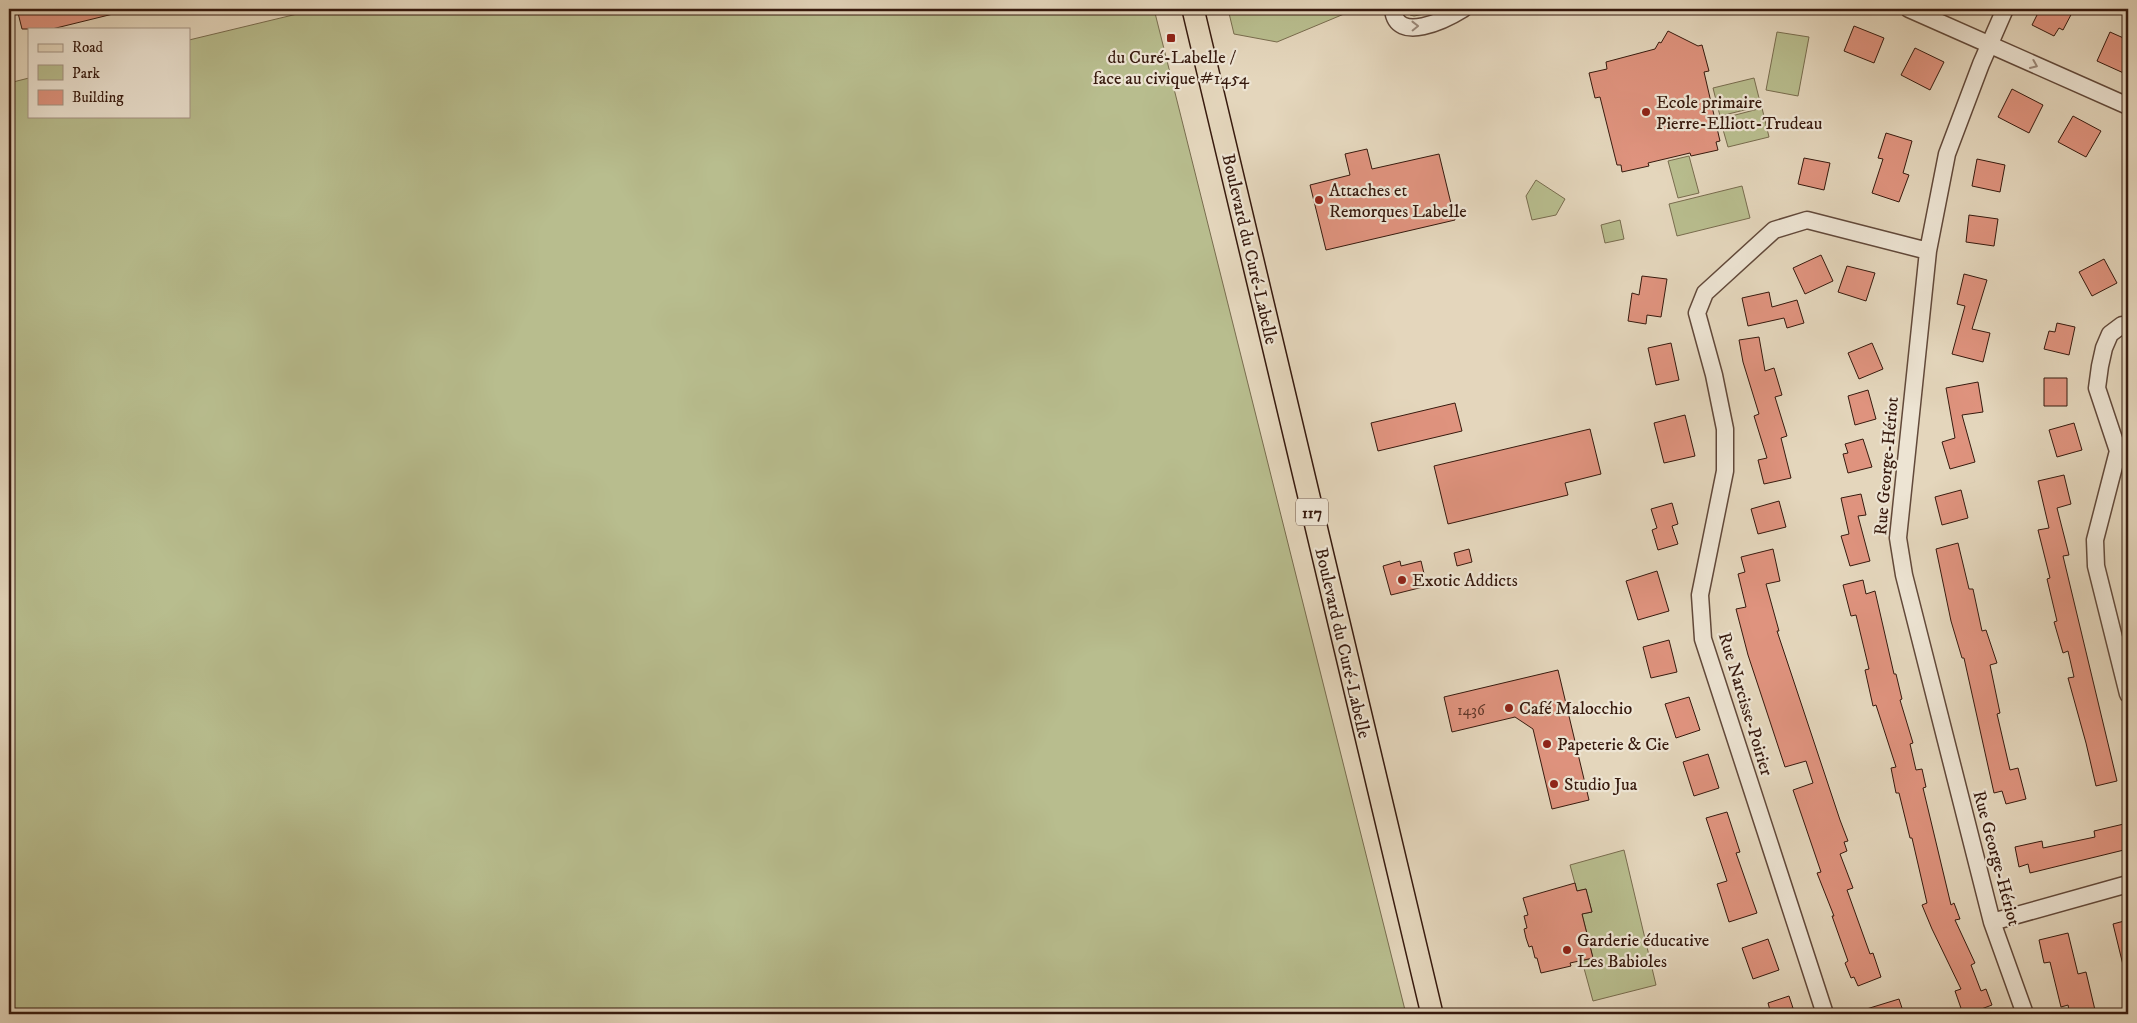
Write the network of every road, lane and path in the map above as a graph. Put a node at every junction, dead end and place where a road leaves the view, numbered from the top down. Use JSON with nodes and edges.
{"nodes":[{"id":1,"x":1192,"y":9,"type":"edge"},
{"id":2,"x":1393,"y":9,"type":"edge"},
{"id":3,"x":1463,"y":9,"type":"edge"},
{"id":4,"x":1908,"y":9,"type":"edge"},
{"id":5,"x":2005,"y":9,"type":"edge"},
{"id":6,"x":1990,"y":44,"type":"junction"},
{"id":7,"x":2128,"y":106,"type":"edge"},
{"id":8,"x":1928,"y":251,"type":"junction"},
{"id":9,"x":2128,"y":324,"type":"edge"},
{"id":10,"x":2123,"y":447,"type":"edge"},
{"id":11,"x":2128,"y":694,"type":"edge"},
{"id":12,"x":2128,"y":884,"type":"edge"},
{"id":13,"x":1992,"y":922,"type":"junction"},
{"id":14,"x":1432,"y":1014,"type":"edge"},
{"id":15,"x":1825,"y":1014,"type":"edge"},
{"id":16,"x":2025,"y":1014,"type":"edge"}],
"edges":[{"from":1,"to":14,"type":"main road","name":"Boulevard du Curé-Labelle","number":"117"},
{"from":2,"to":3,"type":"street","one_way":true},
{"from":4,"to":6,"type":"street"},
{"from":5,"to":6,"type":"street","name":"Rue George-Hériot"},
{"from":6,"to":7,"type":"street","one_way":true},
{"from":6,"to":8,"type":"street","name":"Rue George-Hériot"},
{"from":8,"to":13,"type":"street","name":"Rue George-Hériot"},
{"from":8,"to":15,"type":"street","name":"Rue Narcisse-Poirier"},
{"from":9,"to":10,"type":"street"},
{"from":10,"to":11,"type":"street"},
{"from":12,"to":13,"type":"street"},
{"from":13,"to":16,"type":"street","name":"Rue George-Hériot"}]}
